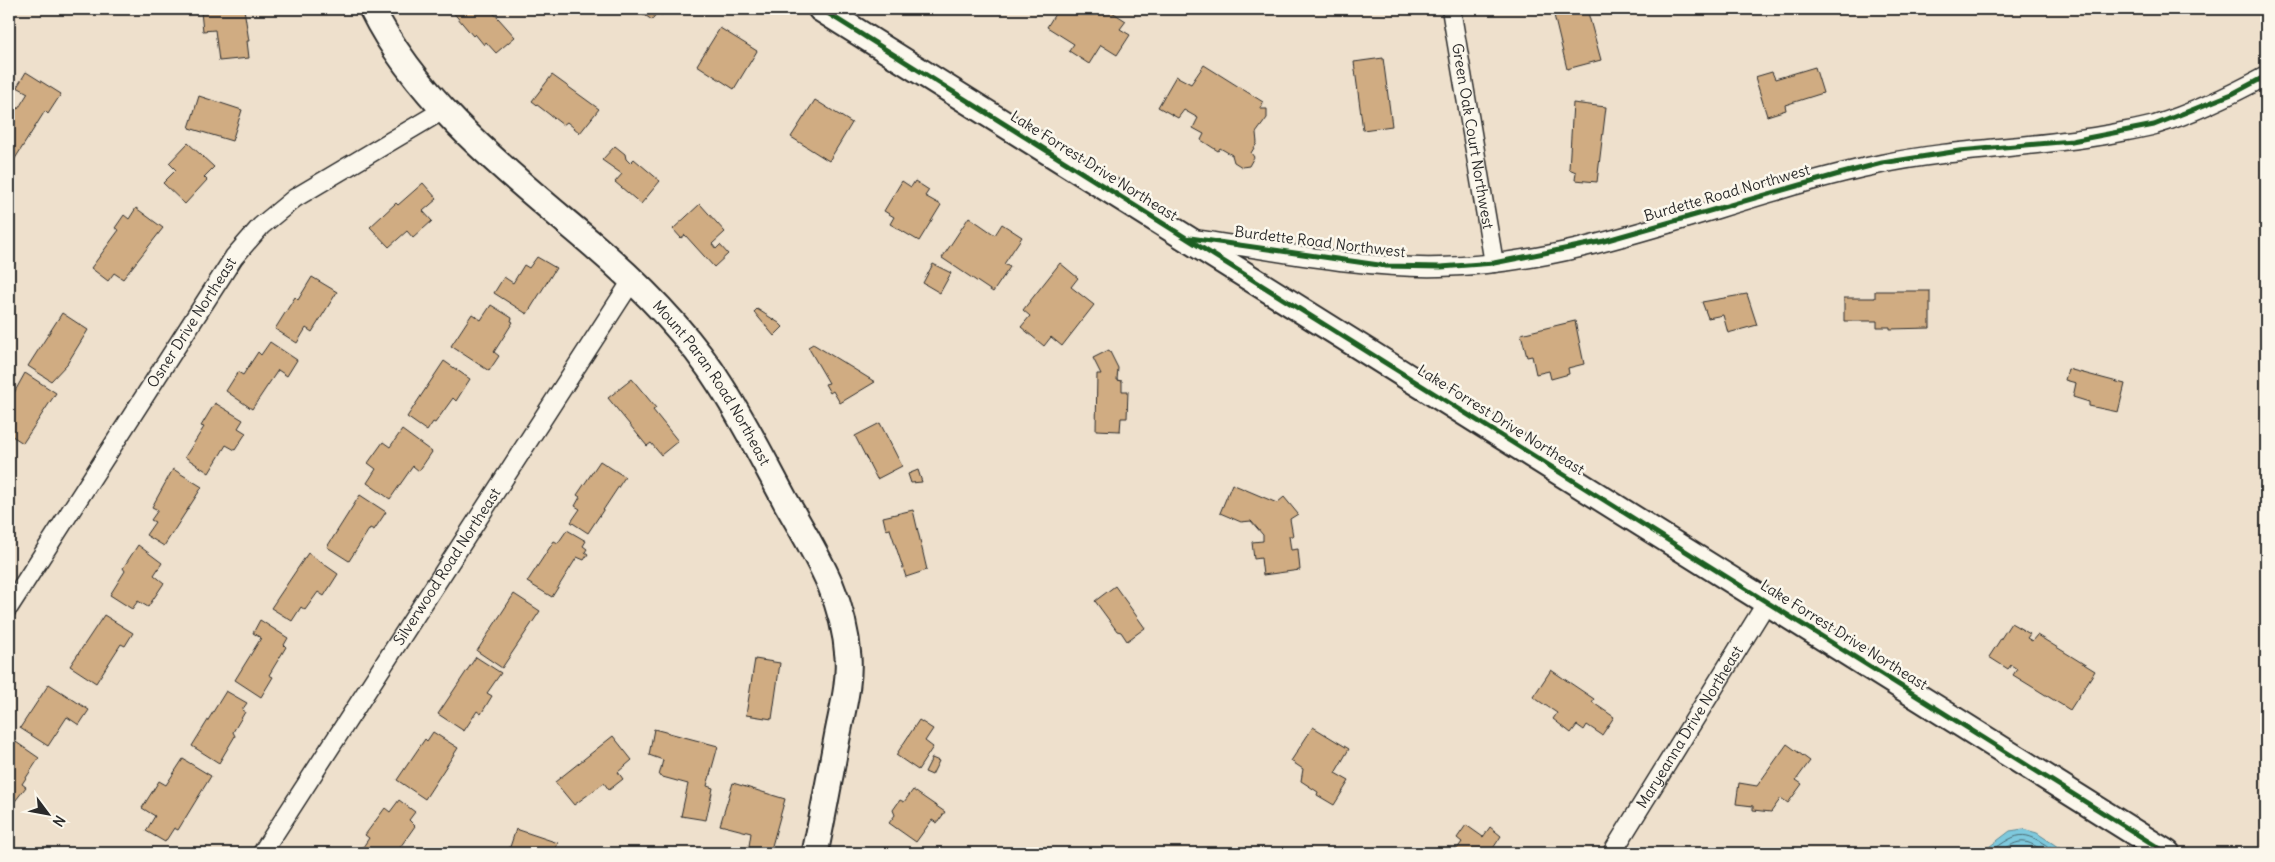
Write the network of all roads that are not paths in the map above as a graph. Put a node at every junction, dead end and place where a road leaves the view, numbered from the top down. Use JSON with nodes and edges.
{"nodes":[{"id":1,"x":372,"y":9,"type":"edge"},
{"id":2,"x":821,"y":9,"type":"edge"},
{"id":3,"x":1451,"y":9,"type":"edge"},
{"id":4,"x":2266,"y":76,"type":"edge"},
{"id":5,"x":445,"y":109,"type":"junction"},
{"id":6,"x":1185,"y":238,"type":"junction"},
{"id":7,"x":1494,"y":263,"type":"junction"},
{"id":8,"x":633,"y":279,"type":"junction"},
{"id":9,"x":1767,"y":602,"type":"junction"},
{"id":10,"x":9,"y":607,"type":"edge"},
{"id":11,"x":262,"y":853,"type":"edge"},
{"id":12,"x":815,"y":853,"type":"edge"},
{"id":13,"x":1612,"y":853,"type":"edge"},
{"id":14,"x":2167,"y":853,"type":"edge"}],
"edges":[{"from":1,"to":5,"type":"street","name":"Mount Paran Road Northeast"},
{"from":2,"to":6,"type":"street","name":"Lake Forrest Drive Northeast"},
{"from":3,"to":7,"type":"street","name":"Green Oak Court Northwest"},
{"from":4,"to":7,"type":"street","name":"Burdette Road Northwest"},
{"from":5,"to":8,"type":"street","name":"Mount Paran Road Northeast"},
{"from":5,"to":10,"type":"street","name":"Osner Drive Northeast"},
{"from":6,"to":7,"type":"street","name":"Burdette Road Northwest"},
{"from":6,"to":9,"type":"street","name":"Lake Forrest Drive Northeast"},
{"from":8,"to":11,"type":"street","name":"Silverwood Road Northeast"},
{"from":8,"to":12,"type":"street","name":"Mount Paran Road Northeast"},
{"from":9,"to":13,"type":"street","name":"Maryeanna Drive Northeast"},
{"from":9,"to":14,"type":"street","name":"Lake Forrest Drive Northeast"}]}
